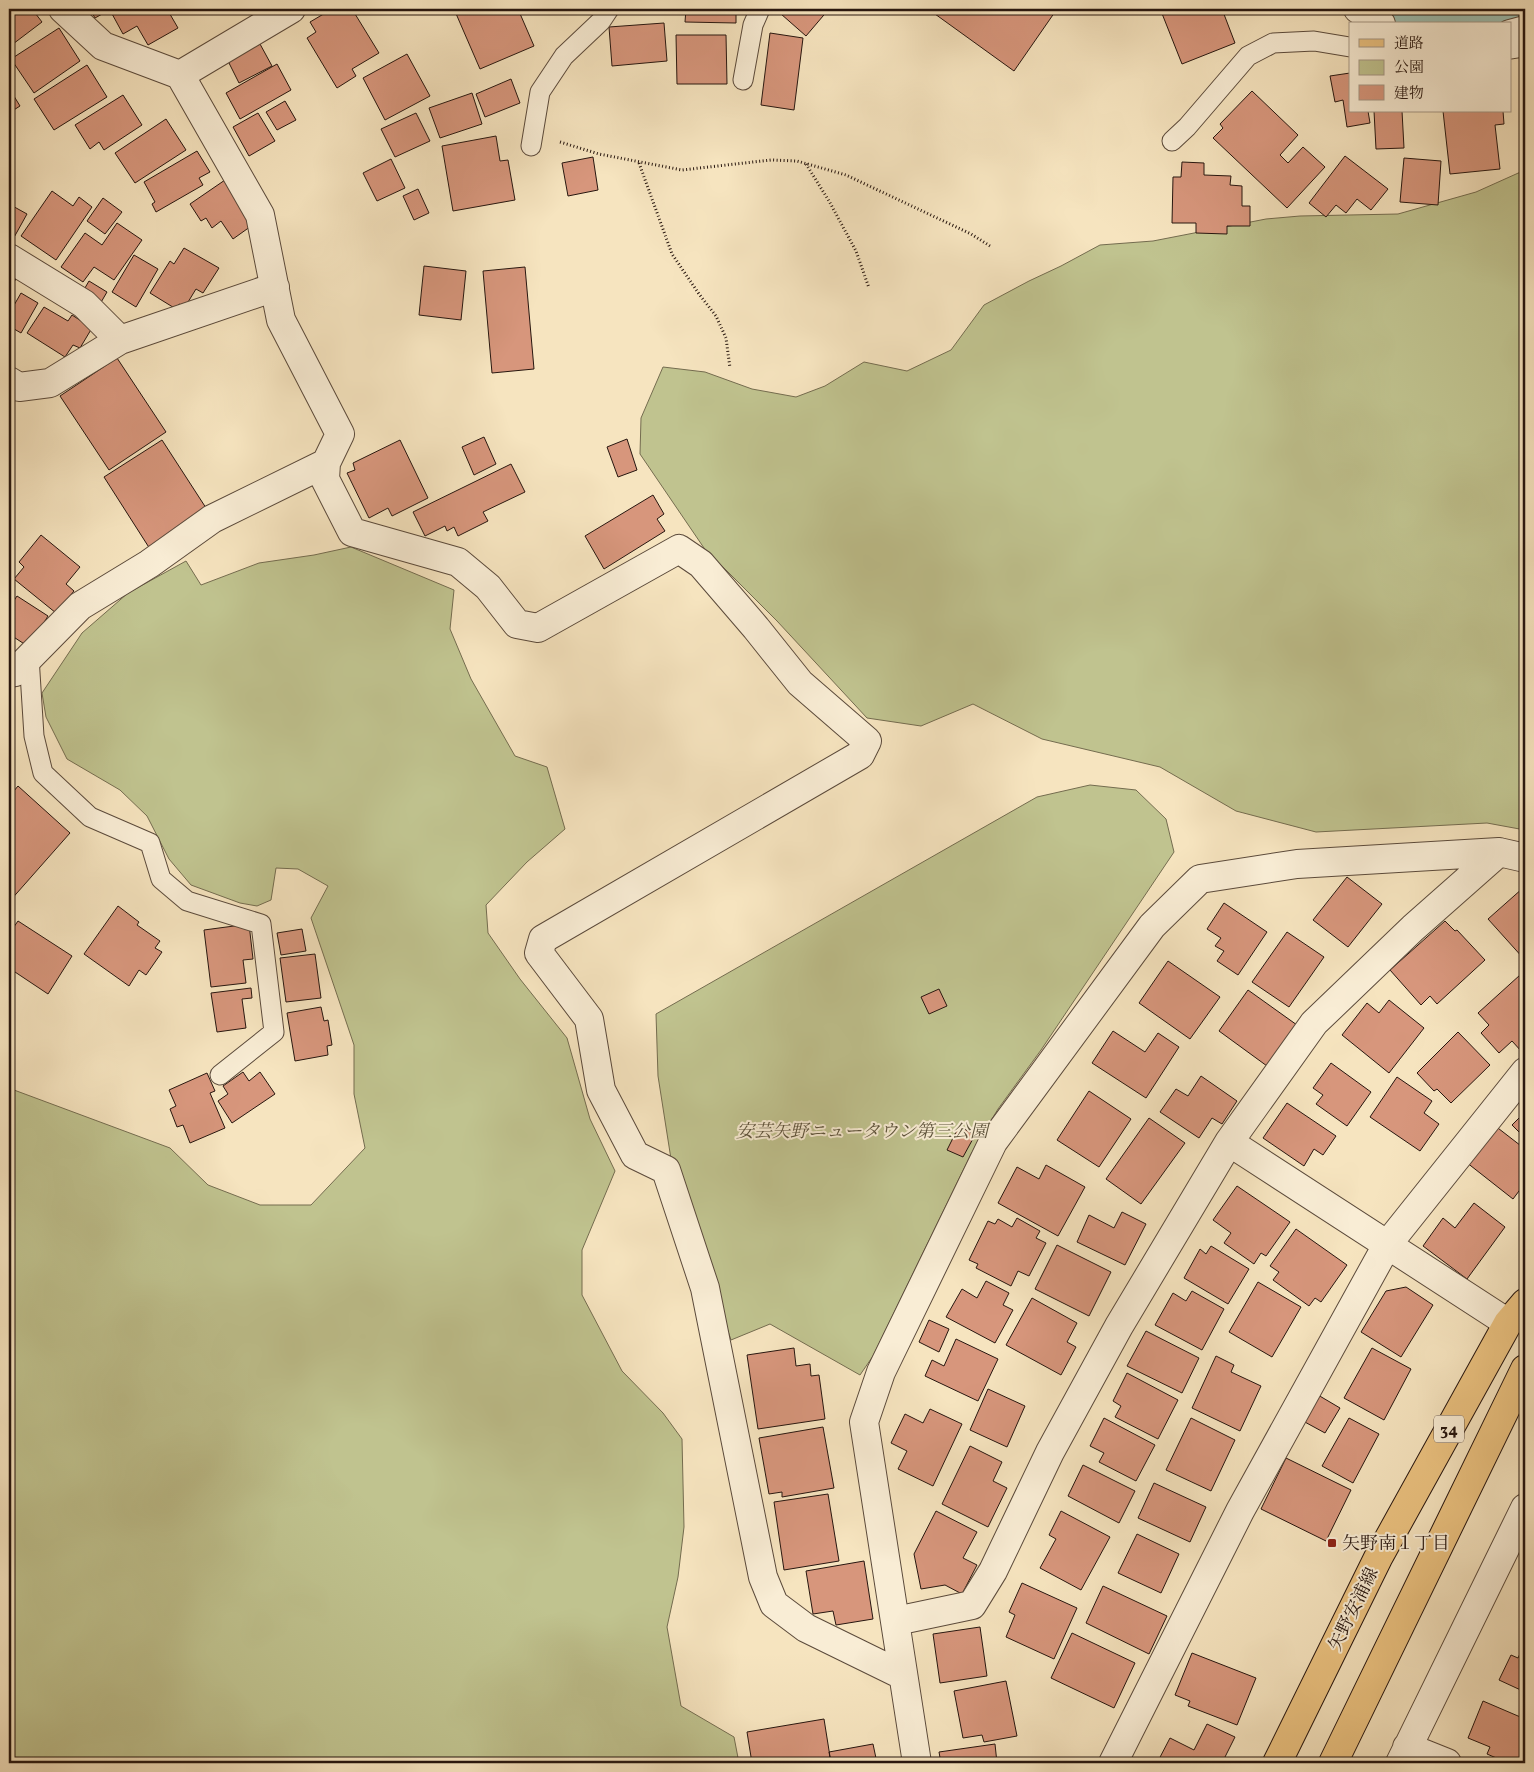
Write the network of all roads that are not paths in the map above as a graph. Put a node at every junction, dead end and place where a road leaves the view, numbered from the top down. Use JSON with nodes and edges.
{"nodes":[{"id":1,"x":63,"y":9,"type":"edge"},
{"id":2,"x":291,"y":9,"type":"edge"},
{"id":3,"x":610,"y":9,"type":"edge"},
{"id":4,"x":760,"y":9,"type":"edge"},
{"id":5,"x":1358,"y":9,"type":"edge"},
{"id":6,"x":1378,"y":22,"type":"edge"},
{"id":7,"x":1349,"y":47,"type":"edge"},
{"id":8,"x":180,"y":75,"type":"junction"},
{"id":9,"x":743,"y":80,"type":"dead end"},
{"id":10,"x":532,"y":140,"type":"road end"},
{"id":11,"x":1172,"y":141,"type":"dead end"},
{"id":12,"x":9,"y":258,"type":"edge"},
{"id":13,"x":275,"y":287,"type":"junction"},
{"id":14,"x":120,"y":340,"type":"junction"},
{"id":15,"x":9,"y":381,"type":"edge"},
{"id":16,"x":326,"y":463,"type":"junction"},
{"id":17,"x":19,"y":664,"type":"edge"},
{"id":18,"x":1499,"y":852,"type":"junction"},
{"id":19,"x":1525,"y":858,"type":"edge"},
{"id":20,"x":1525,"y":1072,"type":"edge"},
{"id":21,"x":220,"y":1075,"type":"dead end"},
{"id":22,"x":1229,"y":1142,"type":"junction"},
{"id":23,"x":1388,"y":1245,"type":"junction"},
{"id":24,"x":1525,"y":1303,"type":"edge"},
{"id":25,"x":1508,"y":1323,"type":"junction"},
{"id":26,"x":1525,"y":1369,"type":"edge"},
{"id":27,"x":1525,"y":1508,"type":"edge"},
{"id":28,"x":896,"y":1621,"type":"junction"},
{"id":29,"x":902,"y":1675,"type":"junction"},
{"id":30,"x":1404,"y":1755,"type":"edge"},
{"id":31,"x":916,"y":1763,"type":"edge"},
{"id":32,"x":1114,"y":1763,"type":"edge"},
{"id":33,"x":1277,"y":1763,"type":"edge"},
{"id":34,"x":1333,"y":1763,"type":"edge"},
{"id":35,"x":1447,"y":1763,"type":"edge"}],
"edges":[{"from":1,"to":8,"type":"street"},
{"from":2,"to":8,"type":"street"},
{"from":3,"to":10,"type":"lane"},
{"from":4,"to":9,"type":"lane"},
{"from":5,"to":6,"type":"street"},
{"from":7,"to":11,"type":"lane"},
{"from":8,"to":13,"type":"street"},
{"from":12,"to":14,"type":"street"},
{"from":13,"to":14,"type":"street"},
{"from":13,"to":16,"type":"street"},
{"from":14,"to":15,"type":"street"},
{"from":16,"to":17,"type":"street"},
{"from":16,"to":29,"type":"street"},
{"from":17,"to":21,"type":"lane"},
{"from":18,"to":19,"type":"street"},
{"from":18,"to":22,"type":"street"},
{"from":18,"to":28,"type":"street"},
{"from":20,"to":23,"type":"street"},
{"from":22,"to":23,"type":"street"},
{"from":22,"to":28,"type":"street"},
{"from":23,"to":25,"type":"street"},
{"from":23,"to":32,"type":"street"},
{"from":24,"to":25,"type":"main road","name":"矢野安浦線","number":"34"},
{"from":25,"to":33,"type":"main road","name":"矢野安浦線","number":"34"},
{"from":26,"to":34,"type":"main road","number":"34"},
{"from":27,"to":30,"type":"street"},
{"from":28,"to":29,"type":"street"},
{"from":29,"to":31,"type":"street"},
{"from":30,"to":35,"type":"street"}]}
